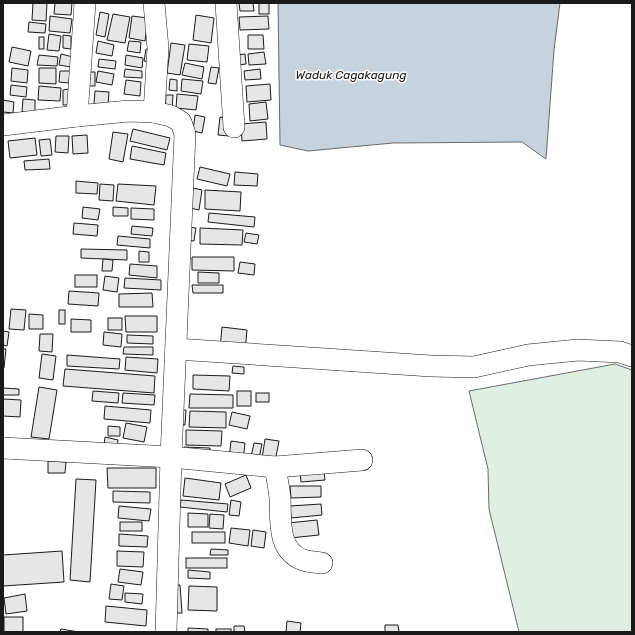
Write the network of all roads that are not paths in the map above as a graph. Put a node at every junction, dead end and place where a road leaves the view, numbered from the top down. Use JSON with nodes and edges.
{"nodes":[{"id":1,"x":85,"y":3,"type":"edge"},
{"id":2,"x":154,"y":3,"type":"edge"},
{"id":3,"x":226,"y":3,"type":"edge"},
{"id":4,"x":154,"y":112,"type":"junction"},
{"id":5,"x":77,"y":116,"type":"junction"},
{"id":6,"x":3,"y":125,"type":"edge"},
{"id":7,"x":234,"y":127,"type":"dead end"},
{"id":8,"x":176,"y":349,"type":"junction"},
{"id":9,"x":632,"y":356,"type":"edge"},
{"id":10,"x":3,"y":448,"type":"edge"},
{"id":11,"x":171,"y":457,"type":"junction"},
{"id":12,"x":362,"y":460,"type":"dead end"},
{"id":13,"x":275,"y":467,"type":"junction"},
{"id":14,"x":322,"y":563,"type":"dead end"},
{"id":15,"x":166,"y":632,"type":"edge"}],
"edges":[{"from":1,"to":5,"type":"street"},
{"from":2,"to":4,"type":"street"},
{"from":3,"to":7,"type":"street"},
{"from":4,"to":5,"type":"street"},
{"from":4,"to":8,"type":"street"},
{"from":5,"to":6,"type":"street"},
{"from":8,"to":9,"type":"street"},
{"from":8,"to":11,"type":"street"},
{"from":10,"to":11,"type":"street"},
{"from":11,"to":13,"type":"street"},
{"from":11,"to":15,"type":"street"},
{"from":12,"to":13,"type":"street"},
{"from":13,"to":14,"type":"street"}]}
